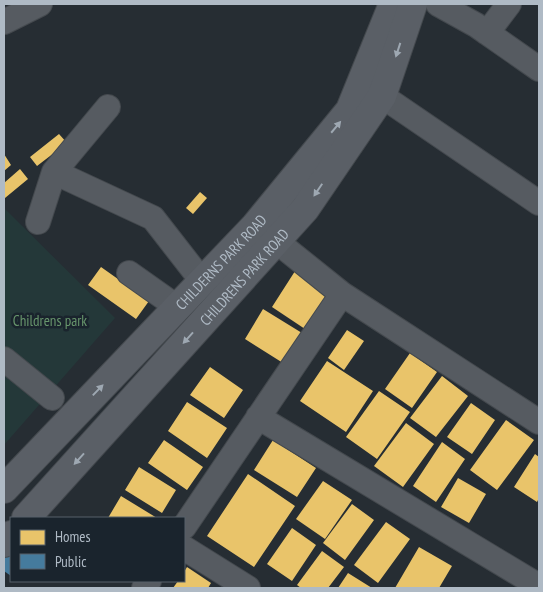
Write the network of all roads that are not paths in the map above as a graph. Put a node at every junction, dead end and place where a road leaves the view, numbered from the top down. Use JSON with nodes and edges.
{"nodes":[{"id":1,"x":40,"y":4,"type":"edge"},
{"id":2,"x":393,"y":4,"type":"edge"},
{"id":3,"x":413,"y":4,"type":"edge"},
{"id":4,"x":438,"y":4,"type":"edge"},
{"id":5,"x":509,"y":4,"type":"edge"},
{"id":6,"x":4,"y":22,"type":"edge"},
{"id":7,"x":488,"y":33,"type":"junction"},
{"id":8,"x":539,"y":69,"type":"edge"},
{"id":9,"x":372,"y":89,"type":"junction"},
{"id":10,"x":108,"y":107,"type":"dead end"},
{"id":11,"x":54,"y":172,"type":"junction"},
{"id":12,"x":539,"y":203,"type":"edge"},
{"id":13,"x":38,"y":222,"type":"dead end"},
{"id":14,"x":276,"y":241,"type":"junction"},
{"id":15,"x":129,"y":273,"type":"dead end"},
{"id":16,"x":202,"y":280,"type":"junction"},
{"id":17,"x":342,"y":294,"type":"junction"},
{"id":18,"x":177,"y":307,"type":"junction"},
{"id":19,"x":4,"y":359,"type":"edge"},
{"id":20,"x":52,"y":398,"type":"dead end"},
{"id":21,"x":258,"y":417,"type":"junction"},
{"id":22,"x":539,"y":422,"type":"edge"},
{"id":23,"x":4,"y":489,"type":"edge"},
{"id":24,"x":27,"y":517,"type":"edge"},
{"id":25,"x":185,"y":526,"type":"edge"},
{"id":26,"x":185,"y":549,"type":"edge"},
{"id":27,"x":539,"y":586,"type":"edge"},
{"id":28,"x":248,"y":588,"type":"edge"}],
"edges":[{"from":1,"to":6,"type":"street"},
{"from":2,"to":9,"type":"street","name":"CHILDERNS PARK ROAD"},
{"from":3,"to":9,"type":"street","name":"CHILDRENS PARK ROAD","one_way":true},
{"from":4,"to":7,"type":"street"},
{"from":5,"to":7,"type":"street"},
{"from":7,"to":8,"type":"street"},
{"from":9,"to":12,"type":"street"},
{"from":9,"to":14,"type":"street","name":"CHILDRENS PARK ROAD","one_way":true},
{"from":16,"to":9,"type":"street","name":"CHILDERNS PARK ROAD","one_way":true},
{"from":10,"to":11,"type":"street"},
{"from":11,"to":13,"type":"street"},
{"from":11,"to":16,"type":"street"},
{"from":14,"to":17,"type":"street"},
{"from":14,"to":24,"type":"street","name":"CHILDRENS PARK ROAD","one_way":true},
{"from":15,"to":18,"type":"street"},
{"from":16,"to":18,"type":"street","name":"CHILDERNS PARK ROAD"},
{"from":17,"to":21,"type":"street"},
{"from":17,"to":22,"type":"street"},
{"from":23,"to":18,"type":"street","name":"CHILDERNS PARK ROAD","one_way":true},
{"from":19,"to":20,"type":"street"},
{"from":21,"to":25,"type":"street"},
{"from":21,"to":27,"type":"street"},
{"from":26,"to":28,"type":"street"}]}
